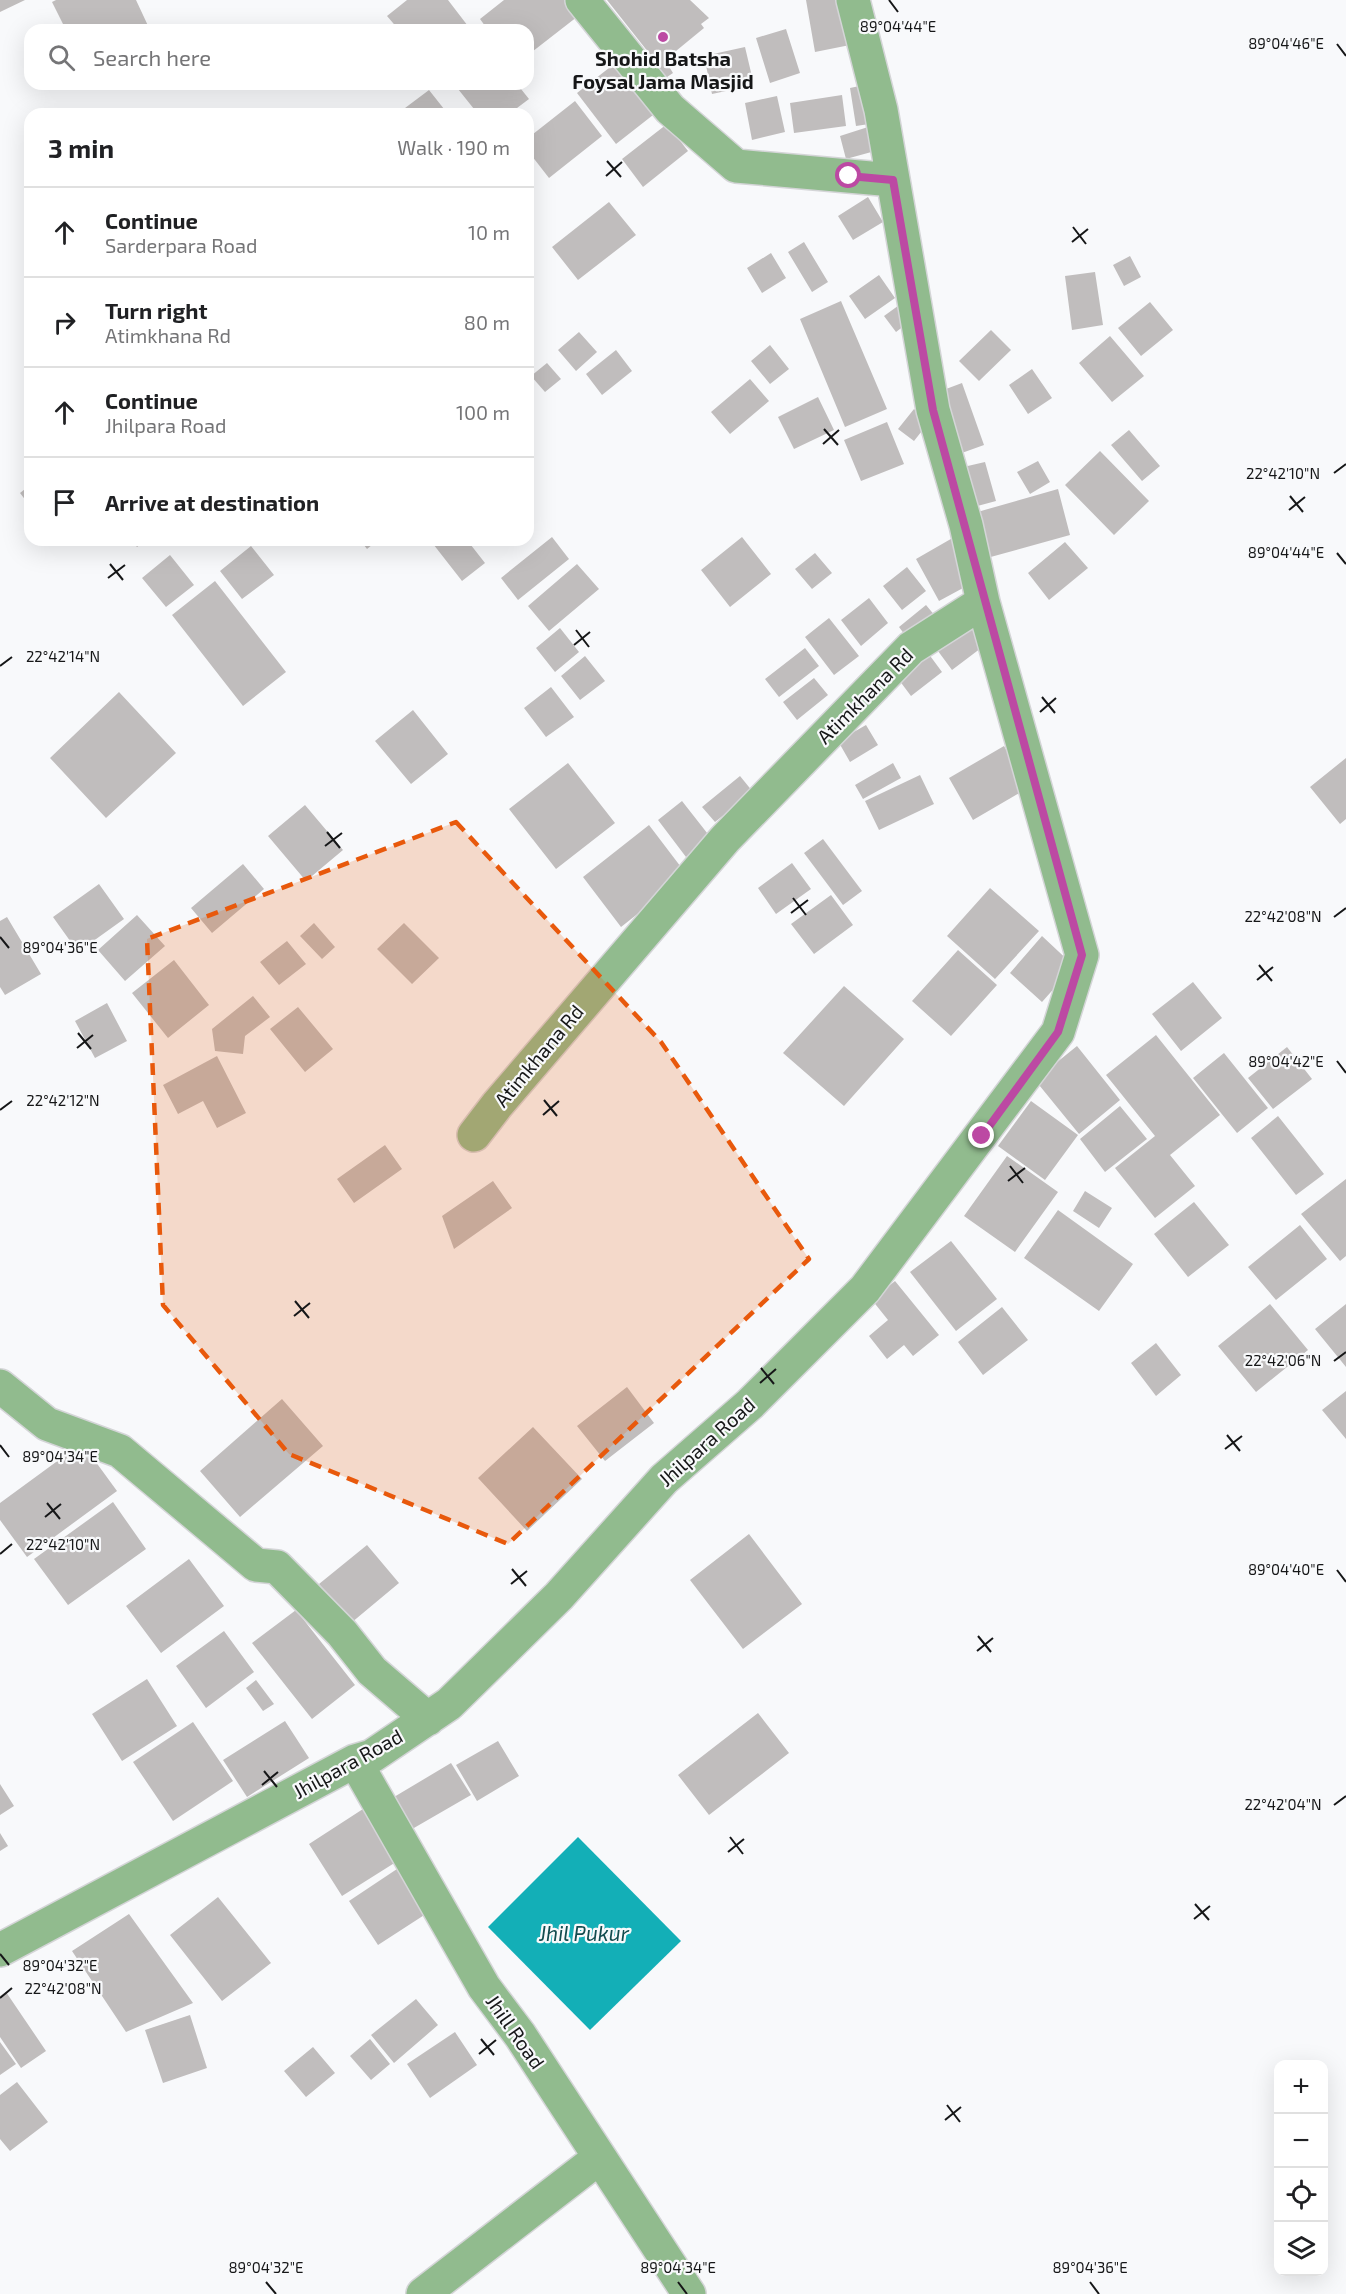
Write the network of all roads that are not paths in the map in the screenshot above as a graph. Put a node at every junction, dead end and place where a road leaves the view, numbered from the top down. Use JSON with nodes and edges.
{"nodes":[{"id":1,"x":582,"y":0,"type":"edge"},
{"id":2,"x":853,"y":0,"type":"edge"},
{"id":3,"x":893,"y":180,"type":"junction"},
{"id":4,"x":983,"y":602,"type":"junction"},
{"id":5,"x":474,"y":1135,"type":"dead end"},
{"id":6,"x":1,"y":1374,"type":"edge"},
{"id":7,"x":428,"y":1719,"type":"junction"},
{"id":8,"x":355,"y":1761,"type":"junction"},
{"id":9,"x":0,"y":1950,"type":"edge"},
{"id":10,"x":599,"y":2158,"type":"junction"},
{"id":11,"x":423,"y":2294,"type":"edge"},
{"id":12,"x":689,"y":2294,"type":"edge"}],
"edges":[{"from":1,"to":3,"type":"street"},
{"from":2,"to":3,"type":"street"},
{"from":3,"to":4,"type":"street"},
{"from":4,"to":5,"type":"street","name":"Atimkhana Rd"},
{"from":4,"to":7,"type":"street","name":"Jhilpara Road"},
{"from":6,"to":7,"type":"street"},
{"from":7,"to":8,"type":"street","name":"Jhilpara Road"},
{"from":8,"to":9,"type":"street","name":"Jhilpara Road"},
{"from":8,"to":10,"type":"street","name":"Jhill Road"},
{"from":10,"to":11,"type":"street"},
{"from":10,"to":12,"type":"street","name":"Jhill Road"}]}
